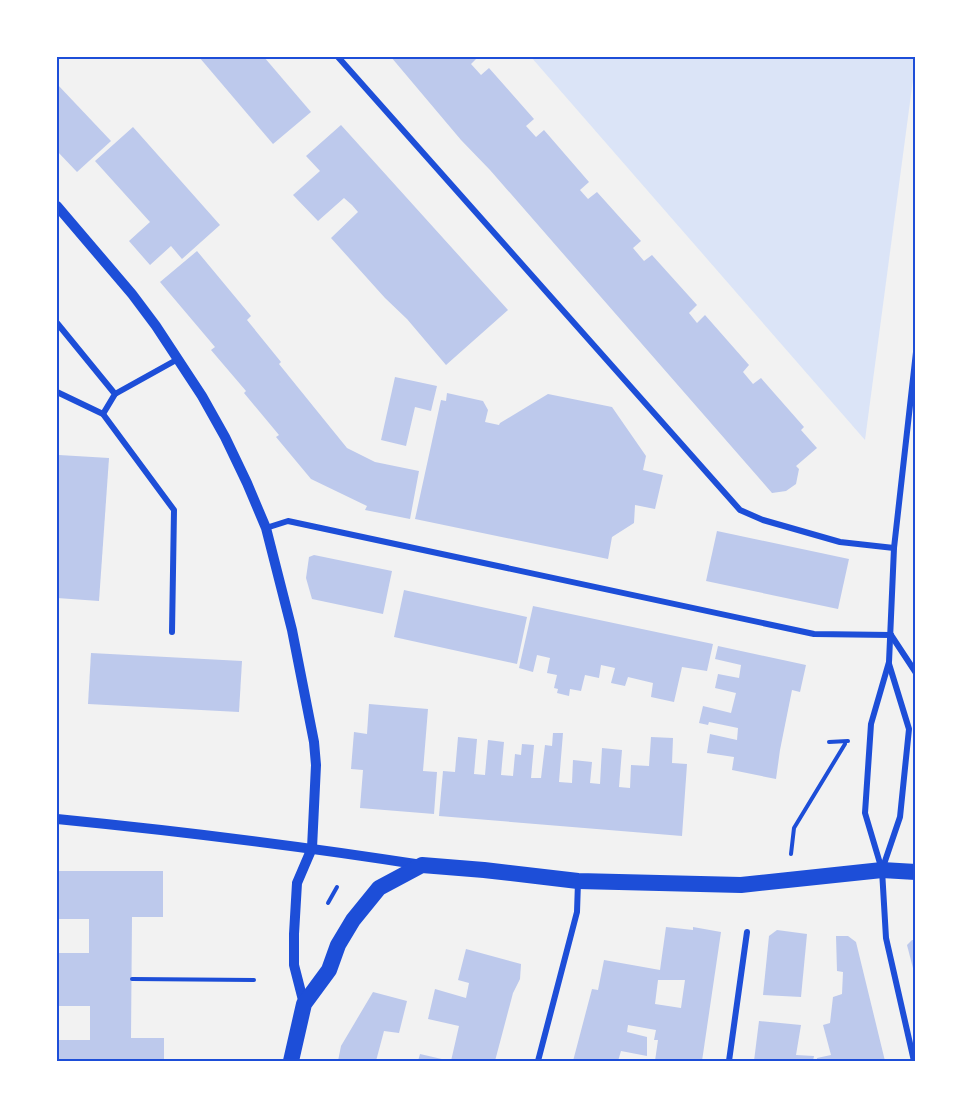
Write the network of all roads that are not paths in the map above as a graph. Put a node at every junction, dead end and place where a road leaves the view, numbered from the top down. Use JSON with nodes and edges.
{"nodes":[{"id":1,"x":338,"y":57,"type":"edge"},
{"id":2,"x":57,"y":206,"type":"edge"},
{"id":3,"x":57,"y":323,"type":"edge"},
{"id":4,"x":916,"y":352,"type":"edge"},
{"id":5,"x":178,"y":359,"type":"junction"},
{"id":6,"x":57,"y":392,"type":"edge"},
{"id":7,"x":115,"y":394,"type":"junction"},
{"id":8,"x":103,"y":414,"type":"junction"},
{"id":9,"x":266,"y":528,"type":"junction"},
{"id":10,"x":894,"y":548,"type":"junction"},
{"id":11,"x":171,"y":632,"type":"dead end"},
{"id":12,"x":891,"y":635,"type":"junction"},
{"id":13,"x":889,"y":662,"type":"junction"},
{"id":14,"x":916,"y":673,"type":"edge"},
{"id":15,"x":57,"y":819,"type":"edge"},
{"id":16,"x":312,"y":848,"type":"junction"},
{"id":17,"x":422,"y":865,"type":"junction"},
{"id":18,"x":882,"y":870,"type":"junction"},
{"id":19,"x":916,"y":872,"type":"edge"},
{"id":20,"x":578,"y":881,"type":"junction"},
{"id":21,"x":747,"y":932,"type":"dead end"},
{"id":22,"x":304,"y":1004,"type":"junction"},
{"id":23,"x":291,"y":1061,"type":"edge"},
{"id":24,"x":538,"y":1061,"type":"edge"},
{"id":25,"x":729,"y":1061,"type":"edge"},
{"id":26,"x":914,"y":1061,"type":"edge"}],
"edges":[{"from":1,"to":10,"type":"street"},
{"from":2,"to":5,"type":"street"},
{"from":3,"to":7,"type":"street"},
{"from":4,"to":10,"type":"street"},
{"from":5,"to":7,"type":"street"},
{"from":5,"to":9,"type":"street"},
{"from":6,"to":8,"type":"street"},
{"from":7,"to":8,"type":"street"},
{"from":8,"to":11,"type":"street"},
{"from":9,"to":12,"type":"street"},
{"from":9,"to":16,"type":"street"},
{"from":10,"to":12,"type":"street"},
{"from":12,"to":13,"type":"street"},
{"from":12,"to":14,"type":"street"},
{"from":13,"to":18,"type":"street"},
{"from":13,"to":18,"type":"street"},
{"from":15,"to":16,"type":"street"},
{"from":16,"to":17,"type":"street"},
{"from":16,"to":22,"type":"street"},
{"from":17,"to":20,"type":"highway"},
{"from":17,"to":22,"type":"highway"},
{"from":18,"to":19,"type":"highway"},
{"from":18,"to":20,"type":"highway"},
{"from":18,"to":26,"type":"street"},
{"from":20,"to":24,"type":"street"},
{"from":21,"to":25,"type":"street"},
{"from":22,"to":23,"type":"highway"}]}
